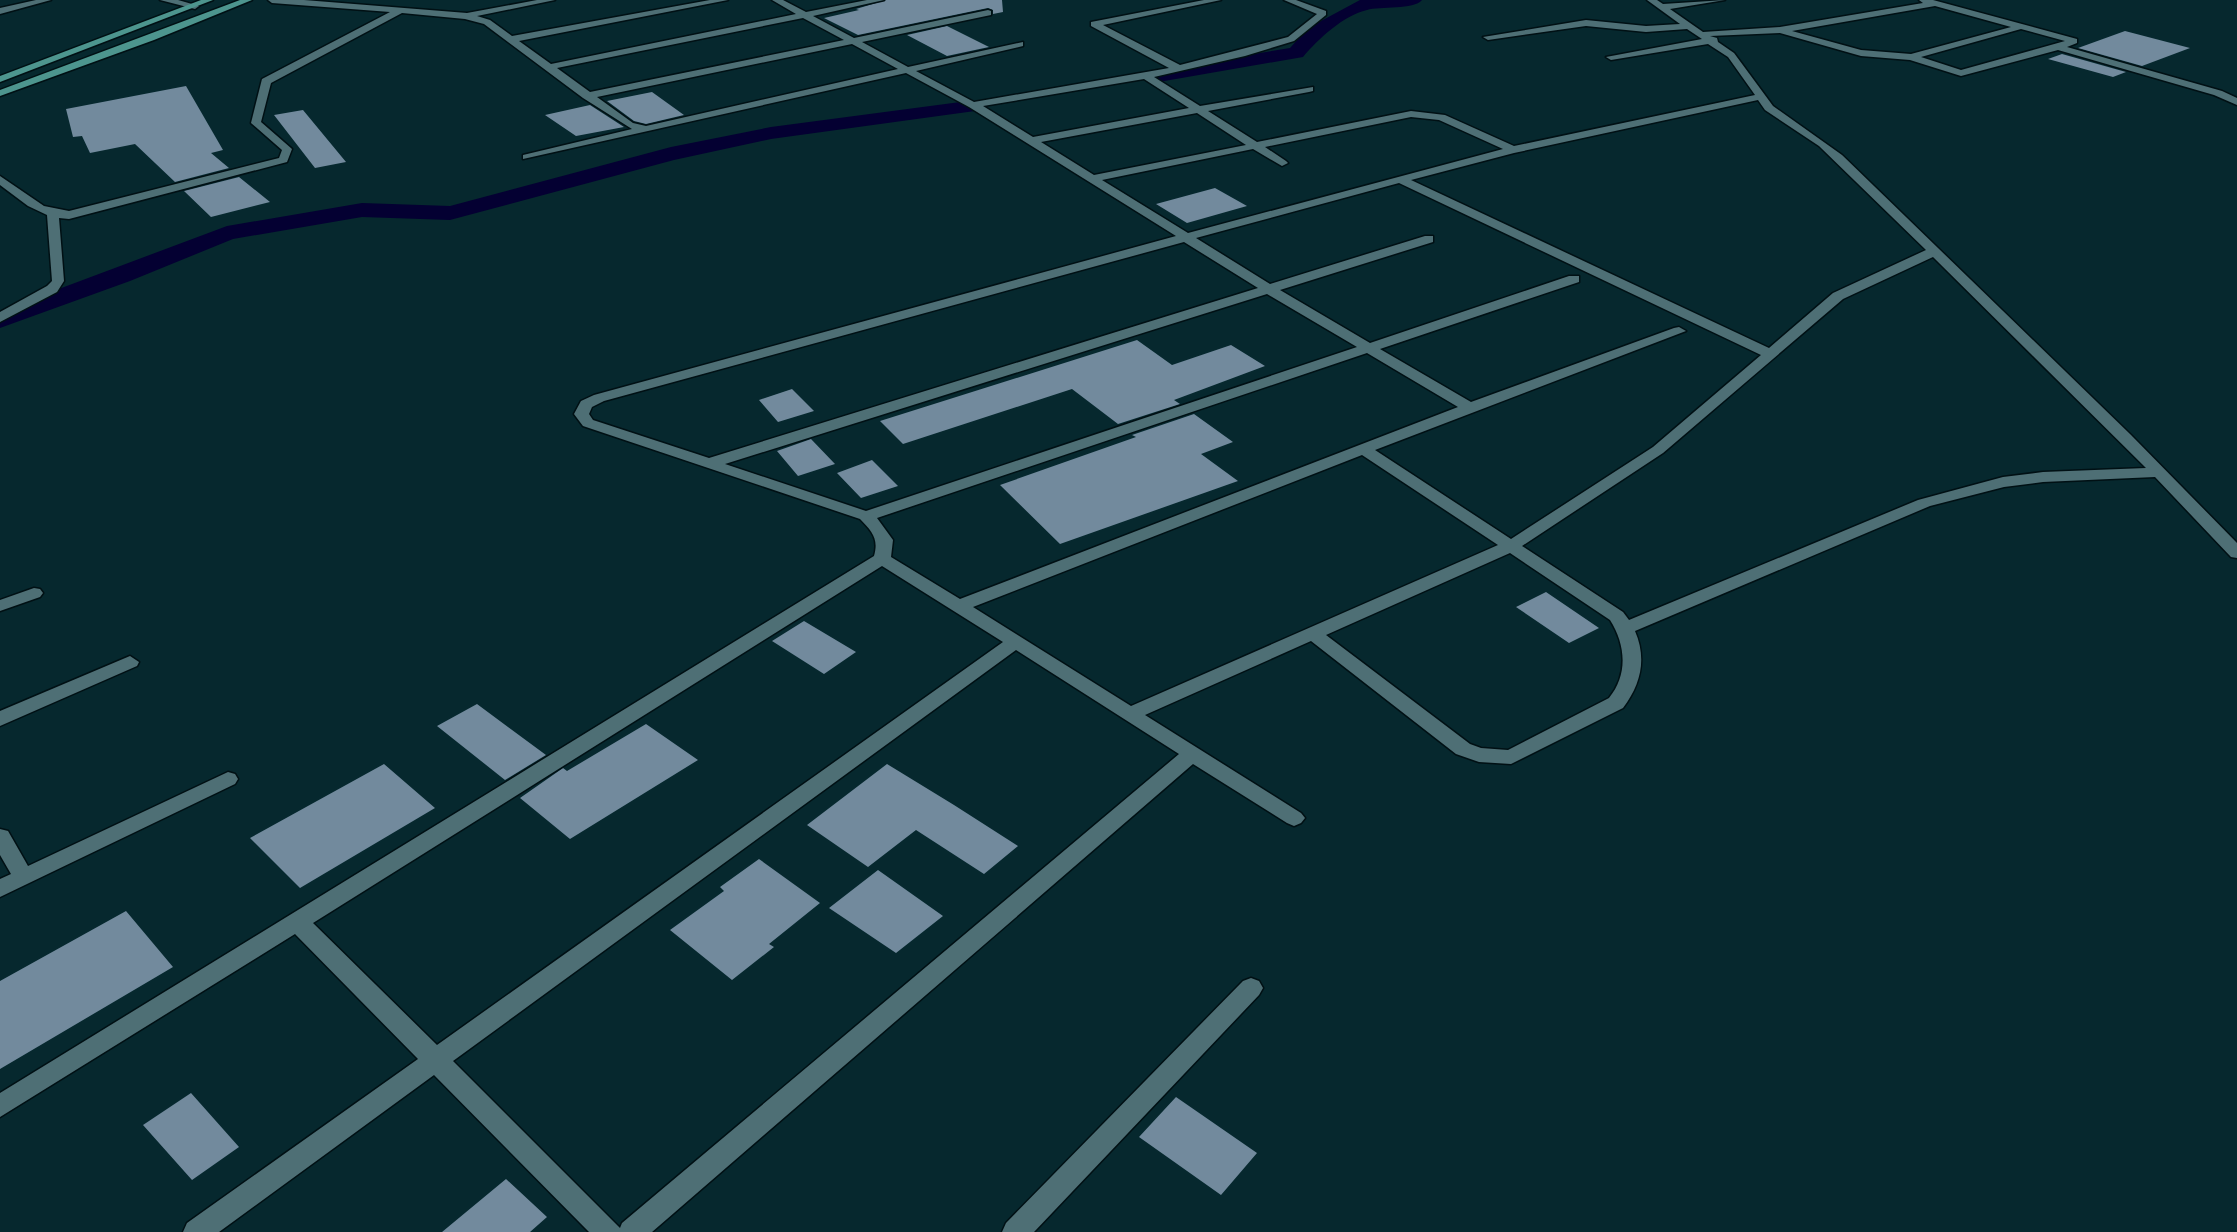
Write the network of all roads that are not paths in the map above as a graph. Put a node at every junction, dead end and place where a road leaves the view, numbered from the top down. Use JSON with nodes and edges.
{"nodes":[{"id":1,"x":47,"y":0,"type":"edge"},
{"id":2,"x":164,"y":0,"type":"edge"},
{"id":3,"x":209,"y":0,"type":"edge"},
{"id":4,"x":248,"y":0,"type":"edge"},
{"id":5,"x":272,"y":0,"type":"edge"},
{"id":6,"x":422,"y":0,"type":"edge"},
{"id":7,"x":550,"y":0,"type":"edge"},
{"id":8,"x":724,"y":0,"type":"edge"},
{"id":9,"x":776,"y":0,"type":"edge"},
{"id":10,"x":880,"y":0,"type":"edge"},
{"id":11,"x":1217,"y":0,"type":"edge"},
{"id":12,"x":1288,"y":0,"type":"edge"},
{"id":13,"x":1721,"y":0,"type":"edge"},
{"id":14,"x":1923,"y":0,"type":"edge"},
{"id":15,"x":1947,"y":0,"type":"edge"},
{"id":16,"x":1933,"y":3,"type":"junction"},
{"id":17,"x":1657,"y":4,"type":"edge"},
{"id":18,"x":195,"y":6,"type":"junction"},
{"id":19,"x":0,"y":11,"type":"edge"},
{"id":20,"x":401,"y":11,"type":"junction"},
{"id":21,"x":988,"y":13,"type":"dead end"},
{"id":22,"x":805,"y":15,"type":"junction"},
{"id":23,"x":466,"y":16,"type":"junction"},
{"id":24,"x":2021,"y":26,"type":"junction"},
{"id":25,"x":1780,"y":30,"type":"junction"},
{"id":26,"x":1703,"y":33,"type":"junction"},
{"id":27,"x":1488,"y":37,"type":"dead end"},
{"id":28,"x":512,"y":39,"type":"junction"},
{"id":29,"x":854,"y":41,"type":"junction"},
{"id":30,"x":1020,"y":44,"type":"dead end"},
{"id":31,"x":2058,"y":47,"type":"junction"},
{"id":32,"x":1611,"y":57,"type":"dead end"},
{"id":33,"x":1911,"y":57,"type":"junction"},
{"id":34,"x":550,"y":67,"type":"junction"},
{"id":35,"x":1179,"y":69,"type":"junction"},
{"id":36,"x":909,"y":70,"type":"junction"},
{"id":37,"x":1146,"y":76,"type":"junction"},
{"id":38,"x":0,"y":79,"type":"edge"},
{"id":39,"x":1309,"y":89,"type":"dead end"},
{"id":40,"x":0,"y":93,"type":"edge"},
{"id":41,"x":587,"y":96,"type":"junction"},
{"id":42,"x":1760,"y":97,"type":"junction"},
{"id":43,"x":2237,"y":102,"type":"edge"},
{"id":44,"x":973,"y":105,"type":"junction"},
{"id":45,"x":1198,"y":110,"type":"junction"},
{"id":46,"x":646,"y":129,"type":"junction"},
{"id":47,"x":1031,"y":141,"type":"junction"},
{"id":48,"x":1255,"y":146,"type":"junction"},
{"id":49,"x":1513,"y":150,"type":"junction"},
{"id":50,"x":527,"y":157,"type":"dead end"},
{"id":51,"x":1282,"y":163,"type":"dead end"},
{"id":52,"x":0,"y":179,"type":"edge"},
{"id":53,"x":1093,"y":179,"type":"junction"},
{"id":54,"x":1400,"y":179,"type":"junction"},
{"id":55,"x":53,"y":215,"type":"junction"},
{"id":56,"x":1187,"y":238,"type":"junction"},
{"id":57,"x":1429,"y":239,"type":"dead end"},
{"id":58,"x":1935,"y":251,"type":"junction"},
{"id":59,"x":1574,"y":279,"type":"dead end"},
{"id":60,"x":1269,"y":289,"type":"junction"},
{"id":61,"x":5,"y":316,"type":"edge"},
{"id":62,"x":1679,"y":331,"type":"dead end"},
{"id":63,"x":1368,"y":348,"type":"junction"},
{"id":64,"x":1770,"y":354,"type":"junction"},
{"id":65,"x":1470,"y":408,"type":"junction"},
{"id":66,"x":1363,"y":449,"type":"junction"},
{"id":67,"x":711,"y":463,"type":"junction"},
{"id":68,"x":2160,"y":472,"type":"junction"},
{"id":69,"x":866,"y":516,"type":"junction"},
{"id":70,"x":1511,"y":546,"type":"junction"},
{"id":71,"x":2237,"y":553,"type":"edge"},
{"id":72,"x":882,"y":559,"type":"junction"},
{"id":73,"x":34,"y":593,"type":"dead end"},
{"id":74,"x":0,"y":606,"type":"edge"},
{"id":75,"x":959,"y":606,"type":"junction"},
{"id":76,"x":1626,"y":628,"type":"junction"},
{"id":77,"x":1313,"y":634,"type":"junction"},
{"id":78,"x":1016,"y":642,"type":"junction"},
{"id":79,"x":130,"y":662,"type":"dead end"},
{"id":80,"x":1130,"y":714,"type":"junction"},
{"id":81,"x":0,"y":719,"type":"edge"},
{"id":82,"x":1192,"y":754,"type":"junction"},
{"id":83,"x":228,"y":778,"type":"dead end"},
{"id":84,"x":1294,"y":818,"type":"dead end"},
{"id":85,"x":0,"y":837,"type":"edge"},
{"id":86,"x":24,"y":877,"type":"junction"},
{"id":87,"x":0,"y":889,"type":"edge"},
{"id":88,"x":297,"y":922,"type":"junction"},
{"id":89,"x":1251,"y":988,"type":"dead end"},
{"id":90,"x":436,"y":1060,"type":"junction"},
{"id":91,"x":0,"y":1106,"type":"edge"},
{"id":92,"x":197,"y":1232,"type":"edge"},
{"id":93,"x":608,"y":1232,"type":"edge"},
{"id":94,"x":632,"y":1232,"type":"edge"},
{"id":95,"x":1016,"y":1232,"type":"edge"}],
"edges":[{"from":1,"to":19,"type":"street"},
{"from":2,"to":18,"type":"street"},
{"from":3,"to":18,"type":"main road"},
{"from":4,"to":40,"type":"main road"},
{"from":5,"to":20,"type":"street"},
{"from":6,"to":20,"type":"street"},
{"from":7,"to":23,"type":"street"},
{"from":8,"to":28,"type":"street"},
{"from":9,"to":22,"type":"street"},
{"from":10,"to":22,"type":"street"},
{"from":11,"to":35,"type":"street"},
{"from":12,"to":35,"type":"street"},
{"from":13,"to":17,"type":"street"},
{"from":14,"to":16,"type":"street"},
{"from":15,"to":16,"type":"street"},
{"from":16,"to":24,"type":"street"},
{"from":16,"to":25,"type":"street"},
{"from":17,"to":26,"type":"street"},
{"from":18,"to":38,"type":"main road"},
{"from":20,"to":23,"type":"street"},
{"from":20,"to":55,"type":"street"},
{"from":21,"to":29,"type":"street"},
{"from":22,"to":29,"type":"street"},
{"from":22,"to":34,"type":"street"},
{"from":23,"to":28,"type":"street"},
{"from":24,"to":31,"type":"street"},
{"from":24,"to":33,"type":"street"},
{"from":25,"to":26,"type":"street"},
{"from":25,"to":33,"type":"street"},
{"from":26,"to":27,"type":"street"},
{"from":26,"to":32,"type":"street"},
{"from":26,"to":42,"type":"street"},
{"from":28,"to":34,"type":"street"},
{"from":29,"to":36,"type":"street"},
{"from":29,"to":41,"type":"street"},
{"from":30,"to":36,"type":"street"},
{"from":31,"to":33,"type":"street"},
{"from":31,"to":43,"type":"street"},
{"from":34,"to":41,"type":"street"},
{"from":35,"to":37,"type":"street"},
{"from":36,"to":44,"type":"street"},
{"from":36,"to":46,"type":"street"},
{"from":37,"to":44,"type":"street"},
{"from":37,"to":45,"type":"street"},
{"from":39,"to":45,"type":"street"},
{"from":41,"to":46,"type":"street"},
{"from":42,"to":49,"type":"street"},
{"from":42,"to":58,"type":"street"},
{"from":44,"to":47,"type":"street"},
{"from":45,"to":47,"type":"street"},
{"from":45,"to":48,"type":"street"},
{"from":46,"to":50,"type":"street"},
{"from":47,"to":53,"type":"street"},
{"from":48,"to":49,"type":"street"},
{"from":48,"to":51,"type":"street"},
{"from":48,"to":53,"type":"street"},
{"from":49,"to":54,"type":"street"},
{"from":52,"to":55,"type":"street"},
{"from":53,"to":56,"type":"street"},
{"from":54,"to":56,"type":"street"},
{"from":54,"to":64,"type":"street"},
{"from":55,"to":61,"type":"street"},
{"from":56,"to":60,"type":"street"},
{"from":56,"to":67,"type":"street"},
{"from":57,"to":60,"type":"street"},
{"from":58,"to":64,"type":"street"},
{"from":58,"to":68,"type":"street"},
{"from":59,"to":63,"type":"street"},
{"from":60,"to":63,"type":"street"},
{"from":60,"to":67,"type":"street"},
{"from":62,"to":65,"type":"street"},
{"from":63,"to":65,"type":"street"},
{"from":63,"to":69,"type":"street"},
{"from":64,"to":70,"type":"street"},
{"from":65,"to":66,"type":"street"},
{"from":66,"to":70,"type":"street"},
{"from":66,"to":75,"type":"street"},
{"from":67,"to":69,"type":"street"},
{"from":68,"to":71,"type":"street"},
{"from":68,"to":76,"type":"street"},
{"from":69,"to":72,"type":"street"},
{"from":70,"to":76,"type":"street"},
{"from":70,"to":77,"type":"street"},
{"from":72,"to":75,"type":"street"},
{"from":72,"to":88,"type":"street"},
{"from":73,"to":74,"type":"street"},
{"from":75,"to":78,"type":"street"},
{"from":76,"to":77,"type":"street"},
{"from":77,"to":80,"type":"street"},
{"from":78,"to":80,"type":"street"},
{"from":78,"to":90,"type":"street"},
{"from":79,"to":81,"type":"street"},
{"from":80,"to":82,"type":"street"},
{"from":82,"to":84,"type":"street"},
{"from":82,"to":94,"type":"street"},
{"from":83,"to":86,"type":"street"},
{"from":85,"to":86,"type":"street"},
{"from":86,"to":87,"type":"street"},
{"from":88,"to":90,"type":"street"},
{"from":88,"to":91,"type":"street"},
{"from":89,"to":95,"type":"street"},
{"from":90,"to":92,"type":"street"},
{"from":90,"to":93,"type":"street"}]}
